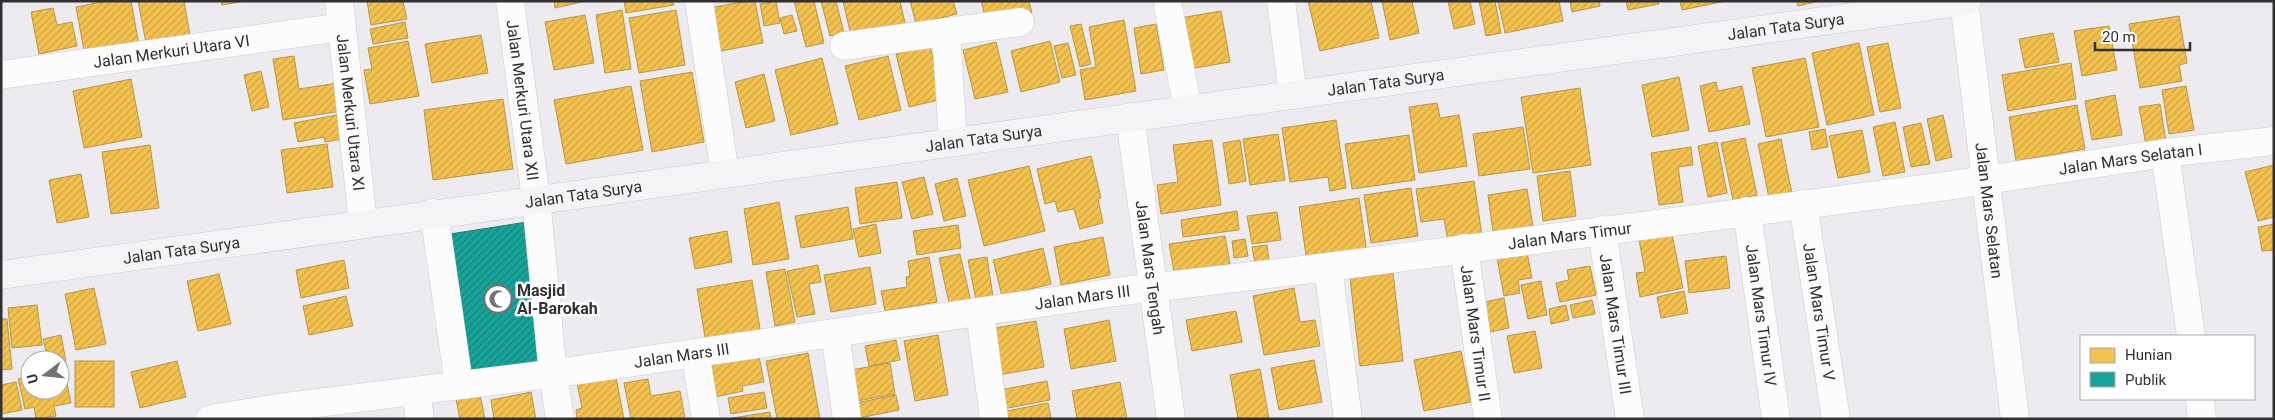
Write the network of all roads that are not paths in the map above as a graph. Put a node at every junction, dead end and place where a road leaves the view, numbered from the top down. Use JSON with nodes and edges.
{"nodes":[{"id":1,"x":510,"y":1,"type":"edge"},
{"id":2,"x":699,"y":1,"type":"edge"},
{"id":3,"x":1281,"y":1,"type":"edge"},
{"id":4,"x":1965,"y":1,"type":"edge"},
{"id":5,"x":1168,"y":7,"type":"dead end"},
{"id":6,"x":341,"y":14,"type":"edge"},
{"id":7,"x":1020,"y":22,"type":"dead end"},
{"id":8,"x":946,"y":32,"type":"junction"},
{"id":9,"x":844,"y":46,"type":"dead end"},
{"id":10,"x":1,"y":75,"type":"edge"},
{"id":11,"x":1292,"y":95,"type":"junction"},
{"id":12,"x":1188,"y":109,"type":"junction"},
{"id":13,"x":1130,"y":117,"type":"junction"},
{"id":14,"x":953,"y":141,"type":"junction"},
{"id":15,"x":2274,"y":141,"type":"edge"},
{"id":16,"x":2166,"y":153,"type":"junction"},
{"id":17,"x":725,"y":173,"type":"junction"},
{"id":18,"x":1985,"y":179,"type":"junction"},
{"id":19,"x":536,"y":199,"type":"junction"},
{"id":20,"x":1803,"y":204,"type":"junction"},
{"id":21,"x":1748,"y":211,"type":"junction"},
{"id":22,"x":433,"y":214,"type":"junction"},
{"id":23,"x":363,"y":223,"type":"junction"},
{"id":24,"x":1602,"y":230,"type":"junction"},
{"id":25,"x":1464,"y":248,"type":"junction"},
{"id":26,"x":1328,"y":267,"type":"junction"},
{"id":27,"x":1,"y":275,"type":"edge"},
{"id":28,"x":1153,"y":288,"type":"junction"},
{"id":29,"x":980,"y":313,"type":"junction"},
{"id":30,"x":835,"y":333,"type":"junction"},
{"id":31,"x":2191,"y":335,"type":"edge"},
{"id":32,"x":695,"y":353,"type":"junction"},
{"id":33,"x":553,"y":373,"type":"junction"},
{"id":34,"x":459,"y":385,"type":"junction"},
{"id":35,"x":416,"y":391,"type":"junction"},
{"id":36,"x":2200,"y":400,"type":"edge"},
{"id":37,"x":279,"y":413,"type":"edge"},
{"id":38,"x":210,"y":419,"type":"edge"},
{"id":39,"x":420,"y":419,"type":"edge"},
{"id":40,"x":560,"y":419,"type":"edge"},
{"id":41,"x":706,"y":419,"type":"edge"},
{"id":42,"x":847,"y":419,"type":"edge"},
{"id":43,"x":994,"y":419,"type":"edge"},
{"id":44,"x":1171,"y":419,"type":"edge"},
{"id":45,"x":1348,"y":419,"type":"edge"},
{"id":46,"x":1488,"y":419,"type":"edge"},
{"id":47,"x":1630,"y":419,"type":"edge"},
{"id":48,"x":1776,"y":419,"type":"edge"},
{"id":49,"x":1836,"y":419,"type":"edge"},
{"id":50,"x":2014,"y":419,"type":"edge"},
{"id":51,"x":2202,"y":419,"type":"edge"}],
"edges":[{"from":1,"to":19,"type":"street","name":"Jalan Merkuri Utara XII"},
{"from":2,"to":17,"type":"street"},
{"from":3,"to":11,"type":"street"},
{"from":4,"to":11,"type":"street","name":"Jalan Tata Surya"},
{"from":4,"to":18,"type":"street","name":"Jalan Mars Selatan"},
{"from":5,"to":12,"type":"street"},
{"from":6,"to":10,"type":"street","name":"Jalan Merkuri Utara VI"},
{"from":6,"to":23,"type":"street","name":"Jalan Merkuri Utara XI"},
{"from":7,"to":8,"type":"street"},
{"from":8,"to":9,"type":"street"},
{"from":8,"to":14,"type":"street"},
{"from":11,"to":12,"type":"street","name":"Jalan Tata Surya"},
{"from":12,"to":13,"type":"street","name":"Jalan Tata Surya"},
{"from":13,"to":14,"type":"street","name":"Jalan Tata Surya"},
{"from":13,"to":28,"type":"street","name":"Jalan Mars Tengah"},
{"from":14,"to":17,"type":"street","name":"Jalan Tata Surya"},
{"from":15,"to":16,"type":"street","name":"Jalan Mars Selatan I"},
{"from":16,"to":18,"type":"street","name":"Jalan Mars Selatan I"},
{"from":16,"to":31,"type":"street"},
{"from":17,"to":19,"type":"street","name":"Jalan Tata Surya"},
{"from":18,"to":20,"type":"street","name":"Jalan Mars Timur"},
{"from":18,"to":50,"type":"street","name":"Jalan Mars Selatan"},
{"from":19,"to":22,"type":"street","name":"Jalan Tata Surya"},
{"from":19,"to":33,"type":"street","name":"Jalan Merkuri Utara XII"},
{"from":20,"to":21,"type":"street","name":"Jalan Mars Timur"},
{"from":20,"to":49,"type":"street","name":"Jalan Mars Timur V"},
{"from":21,"to":24,"type":"street","name":"Jalan Mars Timur"},
{"from":21,"to":48,"type":"street","name":"Jalan Mars Timur IV"},
{"from":22,"to":23,"type":"street","name":"Jalan Tata Surya"},
{"from":22,"to":34,"type":"street"},
{"from":23,"to":27,"type":"street","name":"Jalan Tata Surya"},
{"from":24,"to":25,"type":"street","name":"Jalan Mars Timur"},
{"from":24,"to":47,"type":"street","name":"Jalan Mars Timur III"},
{"from":25,"to":26,"type":"street","name":"Jalan Mars Timur"},
{"from":25,"to":46,"type":"street","name":"Jalan Mars Timur II"},
{"from":26,"to":28,"type":"street","name":"Jalan Mars Timur"},
{"from":26,"to":45,"type":"street"},
{"from":28,"to":29,"type":"street","name":"Jalan Mars III"},
{"from":28,"to":44,"type":"street","name":"Jalan Mars Tengah"},
{"from":29,"to":30,"type":"street","name":"Jalan Mars III"},
{"from":29,"to":43,"type":"street"},
{"from":30,"to":32,"type":"street","name":"Jalan Mars III"},
{"from":30,"to":42,"type":"street"},
{"from":32,"to":33,"type":"street","name":"Jalan Mars III"},
{"from":32,"to":41,"type":"street"},
{"from":33,"to":34,"type":"street","name":"Jalan Mars III"},
{"from":33,"to":40,"type":"street","name":"Jalan Merkuri Utara XII"},
{"from":34,"to":35,"type":"street","name":"Jalan Mars III"},
{"from":35,"to":37,"type":"street","name":"Jalan Mars III"},
{"from":35,"to":39,"type":"street"},
{"from":36,"to":51,"type":"street"},
{"from":37,"to":38,"type":"street","name":"Jalan Mars III"}]}
